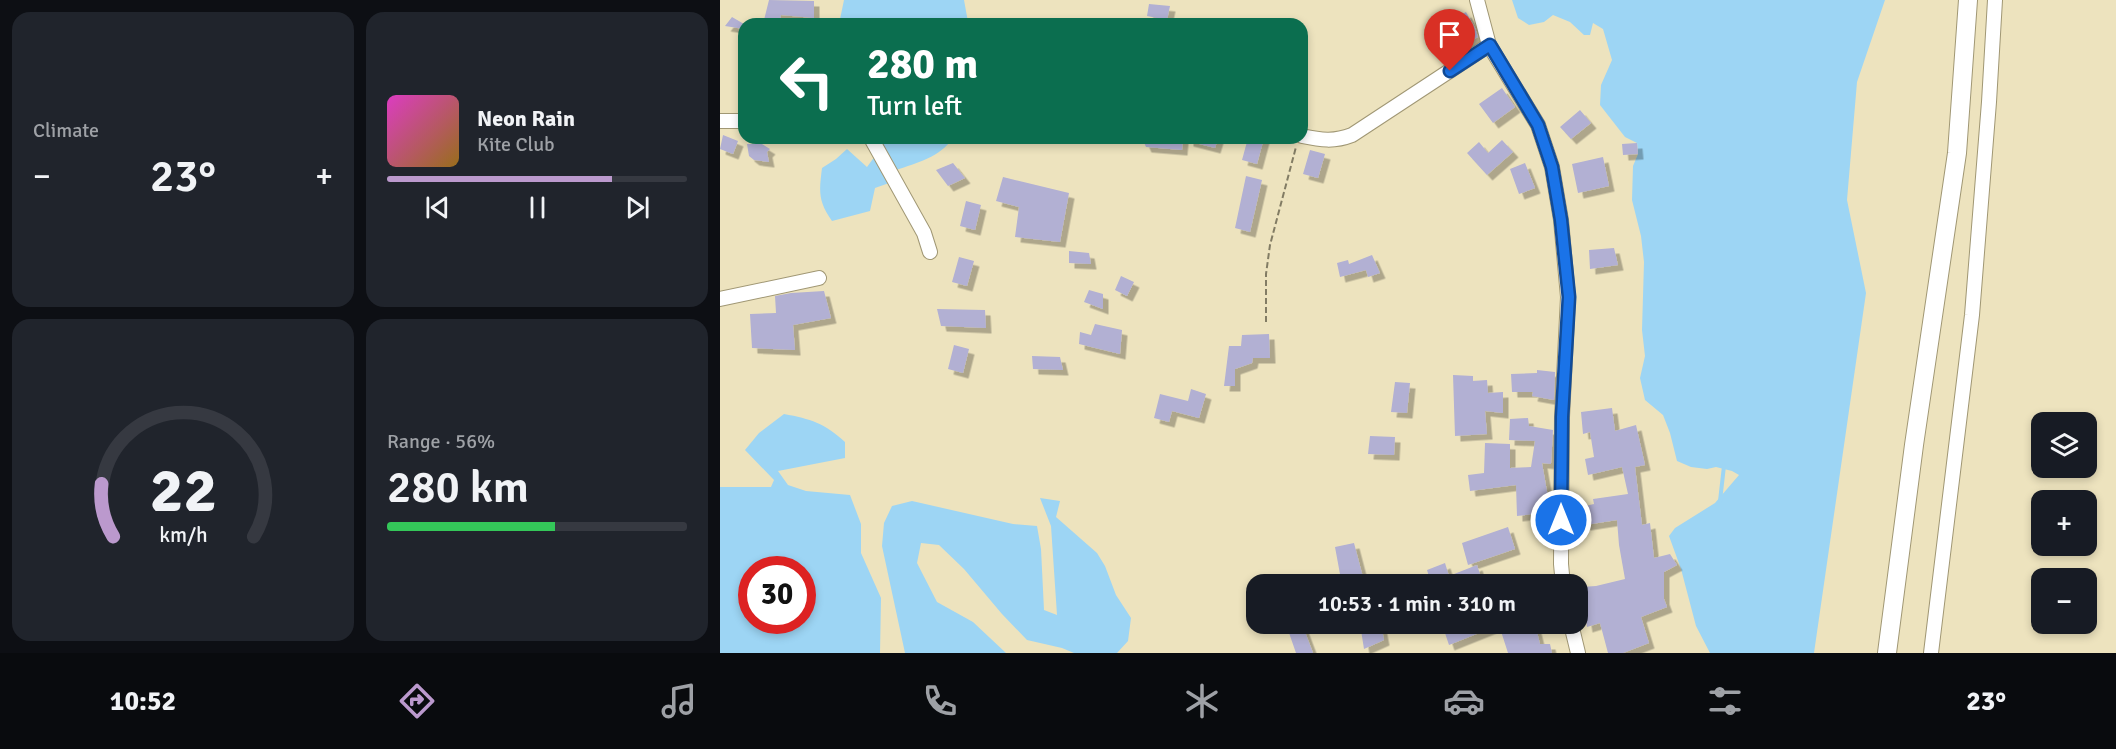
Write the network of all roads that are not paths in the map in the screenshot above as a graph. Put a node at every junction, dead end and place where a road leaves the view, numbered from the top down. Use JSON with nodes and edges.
{"nodes":[{"id":1,"x":1477,"y":0,"type":"edge"},
{"id":2,"x":1968,"y":0,"type":"edge"},
{"id":3,"x":1995,"y":0,"type":"edge"},
{"id":4,"x":1490,"y":45,"type":"junction"},
{"id":5,"x":720,"y":121,"type":"edge"},
{"id":6,"x":738,"y":122,"type":"edge"},
{"id":7,"x":1308,"y":138,"type":"edge"},
{"id":8,"x":874,"y":144,"type":"edge"},
{"id":9,"x":930,"y":252,"type":"dead end"},
{"id":10,"x":819,"y":278,"type":"dead end"},
{"id":11,"x":720,"y":299,"type":"edge"},
{"id":12,"x":1562,"y":574,"type":"edge"},
{"id":13,"x":1573,"y":634,"type":"edge"},
{"id":14,"x":1578,"y":653,"type":"edge"},
{"id":15,"x":1887,"y":653,"type":"edge"},
{"id":16,"x":1931,"y":653,"type":"edge"}],
"edges":[{"from":1,"to":4,"type":"street"},
{"from":2,"to":15,"type":"street"},
{"from":3,"to":16,"type":"street"},
{"from":4,"to":7,"type":"street"},
{"from":4,"to":12,"type":"street"},
{"from":5,"to":6,"type":"street"},
{"from":8,"to":9,"type":"street"},
{"from":10,"to":11,"type":"street"},
{"from":13,"to":14,"type":"street"}]}
